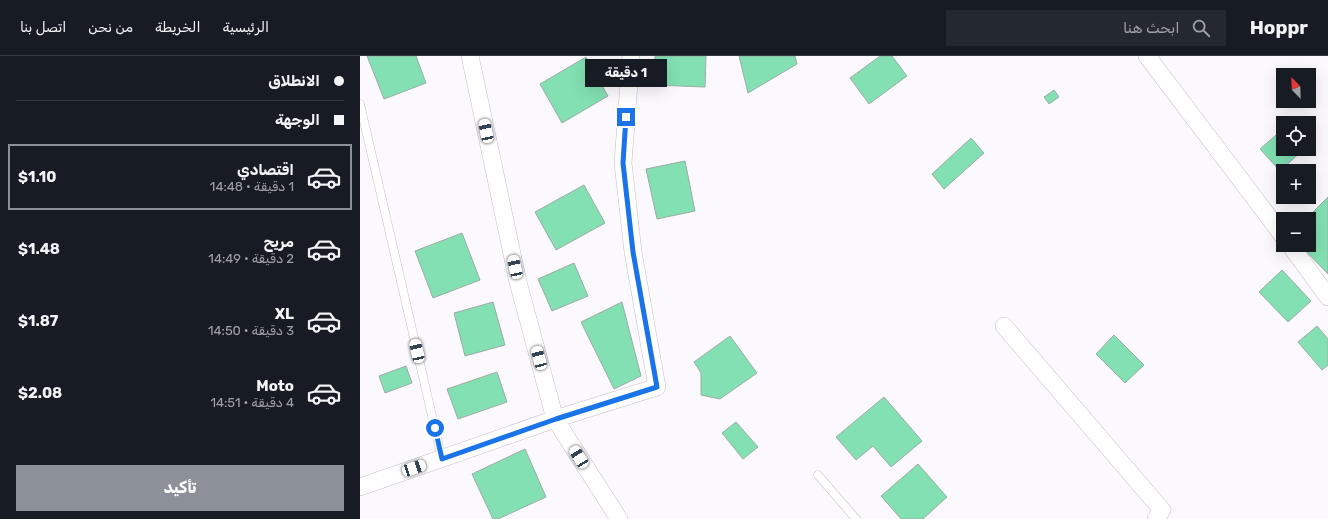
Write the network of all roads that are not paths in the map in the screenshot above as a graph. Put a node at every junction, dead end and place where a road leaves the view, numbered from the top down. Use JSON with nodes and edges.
{"nodes":[{"id":1,"x":470,"y":56,"type":"edge"},
{"id":2,"x":631,"y":56,"type":"edge"},
{"id":3,"x":1153,"y":58,"type":"edge"},
{"id":4,"x":360,"y":104,"type":"edge"},
{"id":5,"x":1276,"y":226,"type":"edge"},
{"id":6,"x":1295,"y":252,"type":"edge"},
{"id":7,"x":1328,"y":297,"type":"edge"},
{"id":8,"x":1004,"y":326,"type":"dead end"},
{"id":9,"x":556,"y":419,"type":"junction"},
{"id":10,"x":442,"y":459,"type":"junction"},
{"id":11,"x":818,"y":475,"type":"dead end"},
{"id":12,"x":360,"y":487,"type":"edge"},
{"id":13,"x":619,"y":519,"type":"edge"},
{"id":14,"x":856,"y":519,"type":"edge"},
{"id":15,"x":1156,"y":519,"type":"edge"}],
"edges":[{"from":1,"to":9,"type":"street"},
{"from":2,"to":9,"type":"street"},
{"from":3,"to":5,"type":"street"},
{"from":4,"to":10,"type":"lane"},
{"from":6,"to":7,"type":"street"},
{"from":8,"to":15,"type":"street"},
{"from":9,"to":10,"type":"street"},
{"from":9,"to":13,"type":"street"},
{"from":10,"to":12,"type":"street"},
{"from":11,"to":14,"type":"lane"}]}
